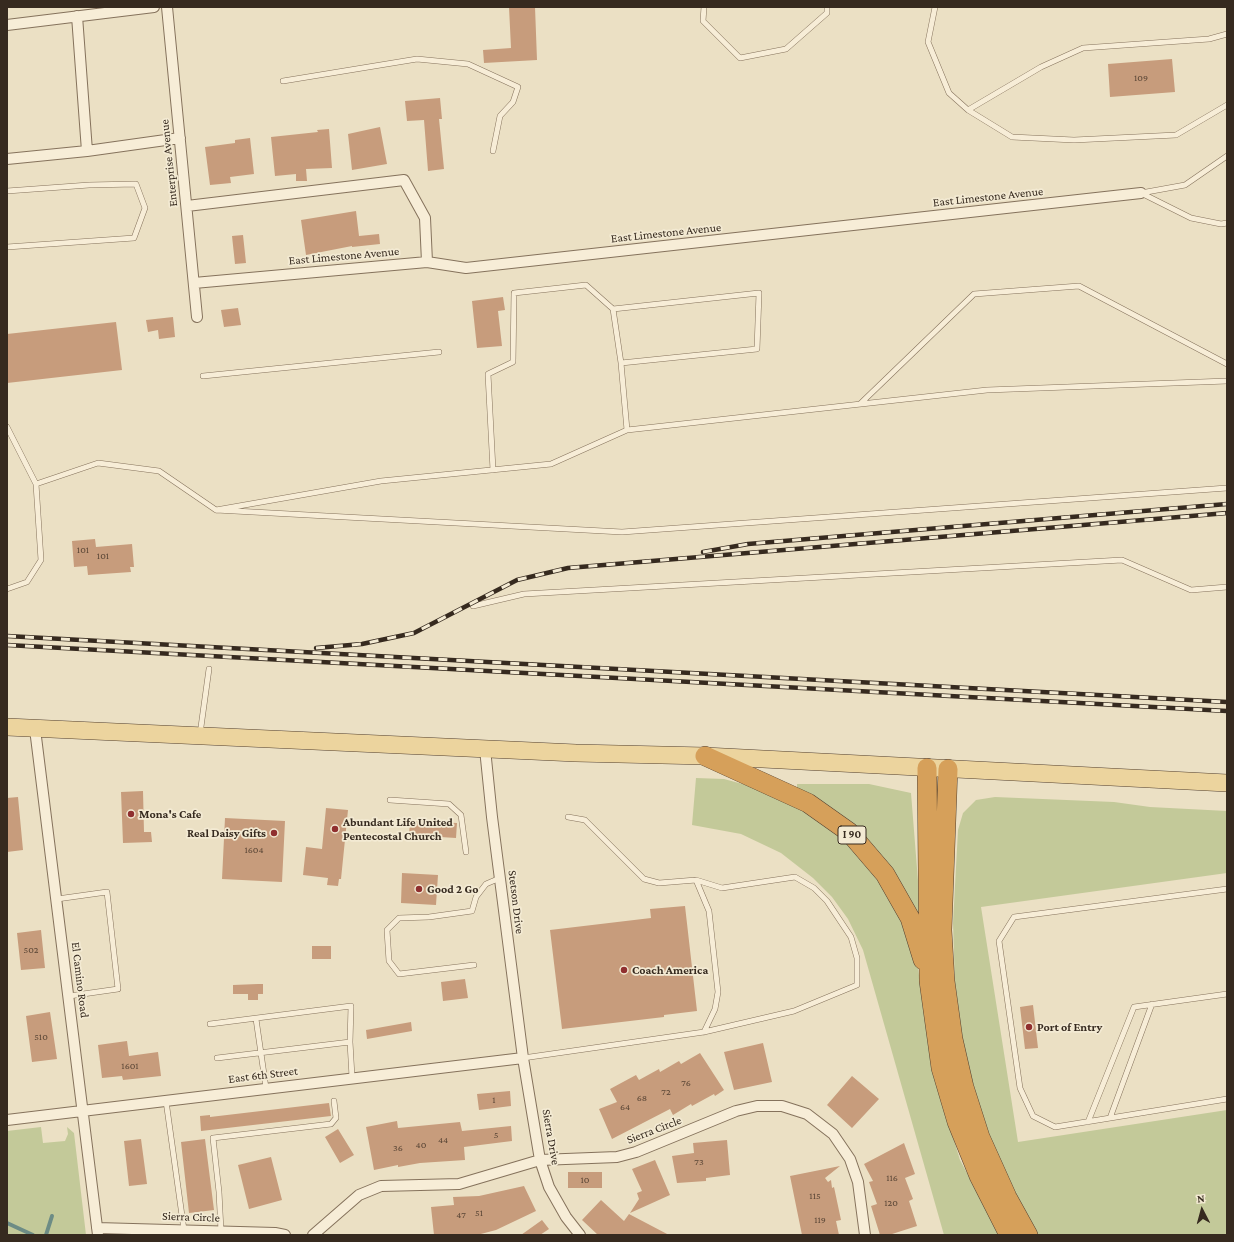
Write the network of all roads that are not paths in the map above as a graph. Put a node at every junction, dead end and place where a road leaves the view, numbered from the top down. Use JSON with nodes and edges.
{"nodes":[{"id":1,"x":154,"y":7,"type":"edge"},
{"id":2,"x":167,"y":7,"type":"edge"},
{"id":3,"x":704,"y":7,"type":"edge"},
{"id":4,"x":827,"y":7,"type":"edge"},
{"id":5,"x":935,"y":7,"type":"edge"},
{"id":6,"x":77,"y":16,"type":"junction"},
{"id":7,"x":7,"y":25,"type":"edge"},
{"id":8,"x":1227,"y":34,"type":"edge"},
{"id":9,"x":283,"y":81,"type":"dead end"},
{"id":10,"x":1227,"y":105,"type":"edge"},
{"id":11,"x":968,"y":110,"type":"junction"},
{"id":12,"x":180,"y":138,"type":"junction"},
{"id":13,"x":87,"y":151,"type":"junction"},
{"id":14,"x":493,"y":151,"type":"dead end"},
{"id":15,"x":1227,"y":156,"type":"edge"},
{"id":16,"x":7,"y":159,"type":"edge"},
{"id":17,"x":7,"y":191,"type":"edge"},
{"id":18,"x":1141,"y":193,"type":"junction"},
{"id":19,"x":187,"y":206,"type":"junction"},
{"id":20,"x":1227,"y":223,"type":"edge"},
{"id":21,"x":7,"y":248,"type":"edge"},
{"id":22,"x":428,"y":262,"type":"junction"},
{"id":23,"x":194,"y":283,"type":"junction"},
{"id":24,"x":613,"y":309,"type":"junction"},
{"id":25,"x":197,"y":317,"type":"dead end"},
{"id":26,"x":438,"y":352,"type":"dead end"},
{"id":27,"x":621,"y":362,"type":"junction"},
{"id":28,"x":1227,"y":364,"type":"edge"},
{"id":29,"x":203,"y":376,"type":"dead end"},
{"id":30,"x":1227,"y":381,"type":"edge"},
{"id":31,"x":859,"y":404,"type":"junction"},
{"id":32,"x":7,"y":426,"type":"edge"},
{"id":33,"x":627,"y":430,"type":"junction"},
{"id":34,"x":493,"y":470,"type":"junction"},
{"id":35,"x":36,"y":484,"type":"junction"},
{"id":36,"x":1227,"y":488,"type":"edge"},
{"id":37,"x":216,"y":510,"type":"junction"},
{"id":38,"x":1227,"y":587,"type":"edge"},
{"id":39,"x":7,"y":589,"type":"edge"},
{"id":40,"x":473,"y":606,"type":"dead end"},
{"id":41,"x":209,"y":669,"type":"dead end"},
{"id":42,"x":7,"y":727,"type":"edge"},
{"id":43,"x":35,"y":729,"type":"junction"},
{"id":44,"x":200,"y":735,"type":"junction"},
{"id":45,"x":485,"y":749,"type":"junction"},
{"id":46,"x":705,"y":756,"type":"junction"},
{"id":47,"x":927,"y":768,"type":"junction"},
{"id":48,"x":948,"y":769,"type":"junction"},
{"id":49,"x":1227,"y":783,"type":"edge"},
{"id":50,"x":390,"y":800,"type":"dead end"},
{"id":51,"x":568,"y":817,"type":"dead end"},
{"id":52,"x":466,"y":852,"type":"dead end"},
{"id":53,"x":500,"y":878,"type":"junction"},
{"id":54,"x":696,"y":880,"type":"junction"},
{"id":55,"x":1227,"y":889,"type":"edge"},
{"id":56,"x":57,"y":899,"type":"junction"},
{"id":57,"x":474,"y":965,"type":"dead end"},
{"id":58,"x":929,"y":980,"type":"junction"},
{"id":59,"x":1227,"y":994,"type":"edge"},
{"id":60,"x":69,"y":996,"type":"junction"},
{"id":61,"x":1152,"y":1004,"type":"junction"},
{"id":62,"x":256,"y":1019,"type":"junction"},
{"id":63,"x":210,"y":1024,"type":"dead end"},
{"id":64,"x":704,"y":1032,"type":"junction"},
{"id":65,"x":350,"y":1042,"type":"junction"},
{"id":66,"x":261,"y":1052,"type":"junction"},
{"id":67,"x":217,"y":1058,"type":"dead end"},
{"id":68,"x":523,"y":1058,"type":"junction"},
{"id":69,"x":352,"y":1077,"type":"junction"},
{"id":70,"x":266,"y":1088,"type":"junction"},
{"id":71,"x":1227,"y":1099,"type":"edge"},
{"id":72,"x":166,"y":1100,"type":"junction"},
{"id":73,"x":334,"y":1101,"type":"dead end"},
{"id":74,"x":83,"y":1111,"type":"junction"},
{"id":75,"x":1110,"y":1118,"type":"junction"},
{"id":76,"x":7,"y":1120,"type":"edge"},
{"id":77,"x":1088,"y":1122,"type":"junction"},
{"id":78,"x":540,"y":1160,"type":"junction"},
{"id":79,"x":184,"y":1230,"type":"junction"},
{"id":80,"x":221,"y":1231,"type":"junction"},
{"id":81,"x":98,"y":1232,"type":"edge"},
{"id":82,"x":285,"y":1235,"type":"edge"},
{"id":83,"x":313,"y":1235,"type":"edge"},
{"id":84,"x":580,"y":1235,"type":"edge"},
{"id":85,"x":865,"y":1235,"type":"edge"},
{"id":86,"x":1009,"y":1235,"type":"edge"},
{"id":87,"x":1028,"y":1235,"type":"edge"}],
"edges":[{"from":1,"to":6,"type":"street"},
{"from":2,"to":12,"type":"street","name":"Enterprise Avenue"},
{"from":3,"to":4,"type":"lane"},
{"from":5,"to":11,"type":"lane"},
{"from":6,"to":7,"type":"street"},
{"from":6,"to":13,"type":"street"},
{"from":8,"to":11,"type":"lane"},
{"from":9,"to":14,"type":"lane"},
{"from":10,"to":11,"type":"lane"},
{"from":12,"to":13,"type":"street"},
{"from":12,"to":19,"type":"street","name":"Enterprise Avenue"},
{"from":13,"to":16,"type":"street"},
{"from":15,"to":18,"type":"lane"},
{"from":17,"to":21,"type":"lane"},
{"from":18,"to":20,"type":"lane"},
{"from":18,"to":22,"type":"street","name":"East Limestone Avenue"},
{"from":19,"to":22,"type":"street"},
{"from":19,"to":23,"type":"street","name":"Enterprise Avenue"},
{"from":22,"to":23,"type":"street","name":"East Limestone Avenue"},
{"from":23,"to":25,"type":"street","name":"Enterprise Avenue"},
{"from":24,"to":27,"type":"lane"},
{"from":24,"to":27,"type":"lane"},
{"from":24,"to":34,"type":"lane"},
{"from":26,"to":29,"type":"lane"},
{"from":27,"to":33,"type":"lane"},
{"from":28,"to":31,"type":"lane"},
{"from":30,"to":31,"type":"lane"},
{"from":31,"to":33,"type":"lane"},
{"from":32,"to":35,"type":"lane"},
{"from":33,"to":34,"type":"lane"},
{"from":34,"to":37,"type":"lane"},
{"from":35,"to":37,"type":"lane"},
{"from":35,"to":39,"type":"lane"},
{"from":36,"to":37,"type":"lane"},
{"from":38,"to":40,"type":"lane"},
{"from":41,"to":44,"type":"lane"},
{"from":42,"to":43,"type":"main road"},
{"from":43,"to":44,"type":"main road"},
{"from":43,"to":56,"type":"street","name":"El Camino Road"},
{"from":44,"to":45,"type":"main road"},
{"from":45,"to":46,"type":"main road"},
{"from":45,"to":53,"type":"street","name":"Stetson Drive"},
{"from":46,"to":47,"type":"main road"},
{"from":46,"to":58,"type":"highway","number":"I 90"},
{"from":47,"to":48,"type":"main road"},
{"from":47,"to":58,"type":"highway","number":"I 90"},
{"from":48,"to":49,"type":"main road"},
{"from":48,"to":87,"type":"highway"},
{"from":50,"to":52,"type":"lane"},
{"from":51,"to":54,"type":"lane"},
{"from":53,"to":57,"type":"lane"},
{"from":53,"to":68,"type":"street","name":"Stetson Drive"},
{"from":54,"to":64,"type":"lane"},
{"from":54,"to":64,"type":"lane"},
{"from":55,"to":77,"type":"lane"},
{"from":56,"to":60,"type":"street","name":"El Camino Road"},
{"from":56,"to":60,"type":"lane"},
{"from":58,"to":86,"type":"highway","number":"I 90"},
{"from":59,"to":61,"type":"lane"},
{"from":60,"to":74,"type":"street","name":"El Camino Road"},
{"from":61,"to":75,"type":"lane"},
{"from":61,"to":77,"type":"lane"},
{"from":62,"to":63,"type":"lane"},
{"from":62,"to":65,"type":"lane"},
{"from":62,"to":66,"type":"lane"},
{"from":64,"to":68,"type":"lane"},
{"from":65,"to":66,"type":"lane"},
{"from":65,"to":69,"type":"lane"},
{"from":66,"to":67,"type":"lane"},
{"from":66,"to":70,"type":"lane"},
{"from":68,"to":69,"type":"street","name":"East 6th Street"},
{"from":68,"to":78,"type":"street","name":"Sierra Drive"},
{"from":69,"to":70,"type":"street","name":"East 6th Street"},
{"from":70,"to":72,"type":"street","name":"East 6th Street"},
{"from":71,"to":75,"type":"lane"},
{"from":72,"to":74,"type":"street","name":"East 6th Street"},
{"from":72,"to":79,"type":"lane"},
{"from":73,"to":80,"type":"lane"},
{"from":74,"to":76,"type":"street","name":"East 6th Street"},
{"from":74,"to":81,"type":"street","name":"El Camino Road"},
{"from":75,"to":77,"type":"lane"},
{"from":78,"to":83,"type":"street","name":"Sierra Circle"},
{"from":78,"to":84,"type":"street","name":"Sierra Drive"},
{"from":78,"to":85,"type":"street","name":"Sierra Circle"},
{"from":79,"to":80,"type":"street","name":"Sierra Circle"},
{"from":79,"to":81,"type":"street","name":"Sierra Circle"},
{"from":80,"to":82,"type":"street","name":"Sierra Circle"}]}
